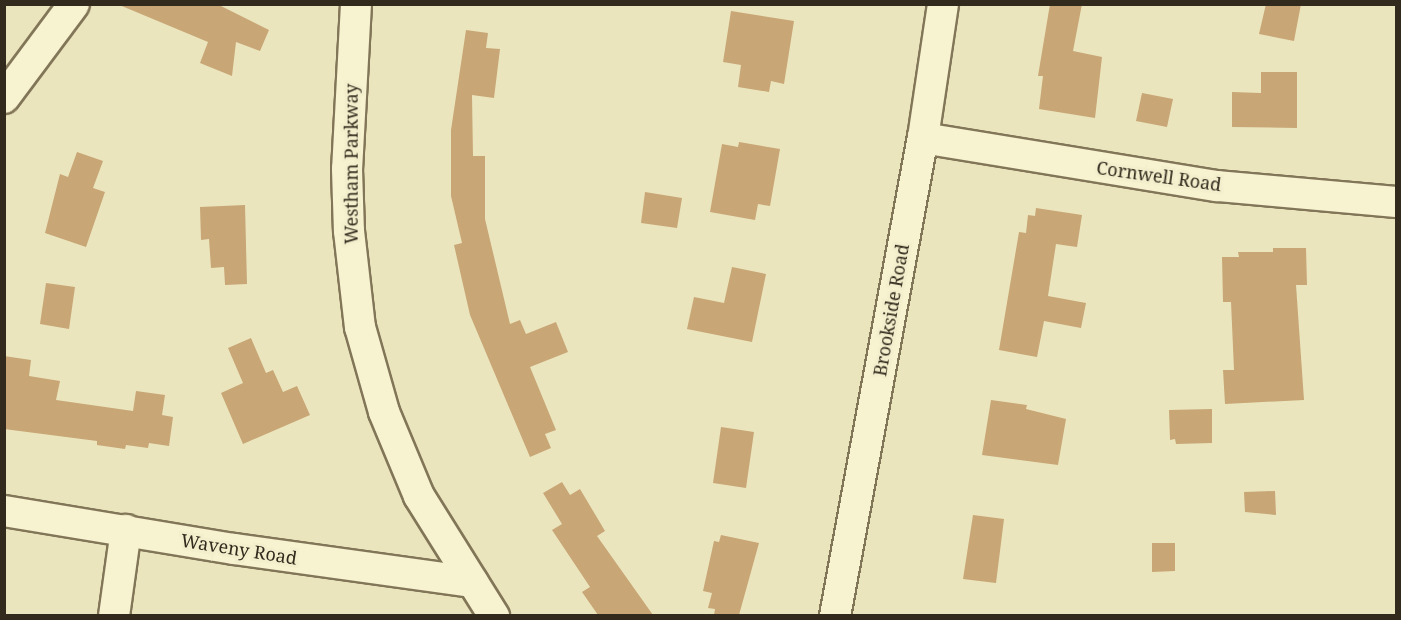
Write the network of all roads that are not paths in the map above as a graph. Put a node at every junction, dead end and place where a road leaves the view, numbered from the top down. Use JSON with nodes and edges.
{"nodes":[{"id":1,"x":74,"y":4,"type":"edge"},
{"id":2,"x":356,"y":4,"type":"edge"},
{"id":3,"x":943,"y":4,"type":"edge"},
{"id":4,"x":4,"y":99,"type":"edge"},
{"id":5,"x":923,"y":138,"type":"junction"},
{"id":6,"x":1396,"y":202,"type":"edge"},
{"id":7,"x":4,"y":511,"type":"edge"},
{"id":8,"x":126,"y":530,"type":"junction"},
{"id":9,"x":473,"y":582,"type":"junction"},
{"id":10,"x":114,"y":615,"type":"edge"},
{"id":11,"x":494,"y":615,"type":"edge"},
{"id":12,"x":835,"y":615,"type":"edge"}],
"edges":[{"from":1,"to":4,"type":"street"},
{"from":2,"to":9,"type":"street","name":"Westham Parkway"},
{"from":3,"to":5,"type":"street","name":"Brookside Road"},
{"from":5,"to":6,"type":"street","name":"Cornwell Road"},
{"from":5,"to":12,"type":"street","name":"Brookside Road"},
{"from":7,"to":8,"type":"street","name":"Waveny Road"},
{"from":8,"to":9,"type":"street","name":"Waveny Road"},
{"from":8,"to":10,"type":"street"},
{"from":9,"to":11,"type":"street","name":"Westham Parkway"}]}
